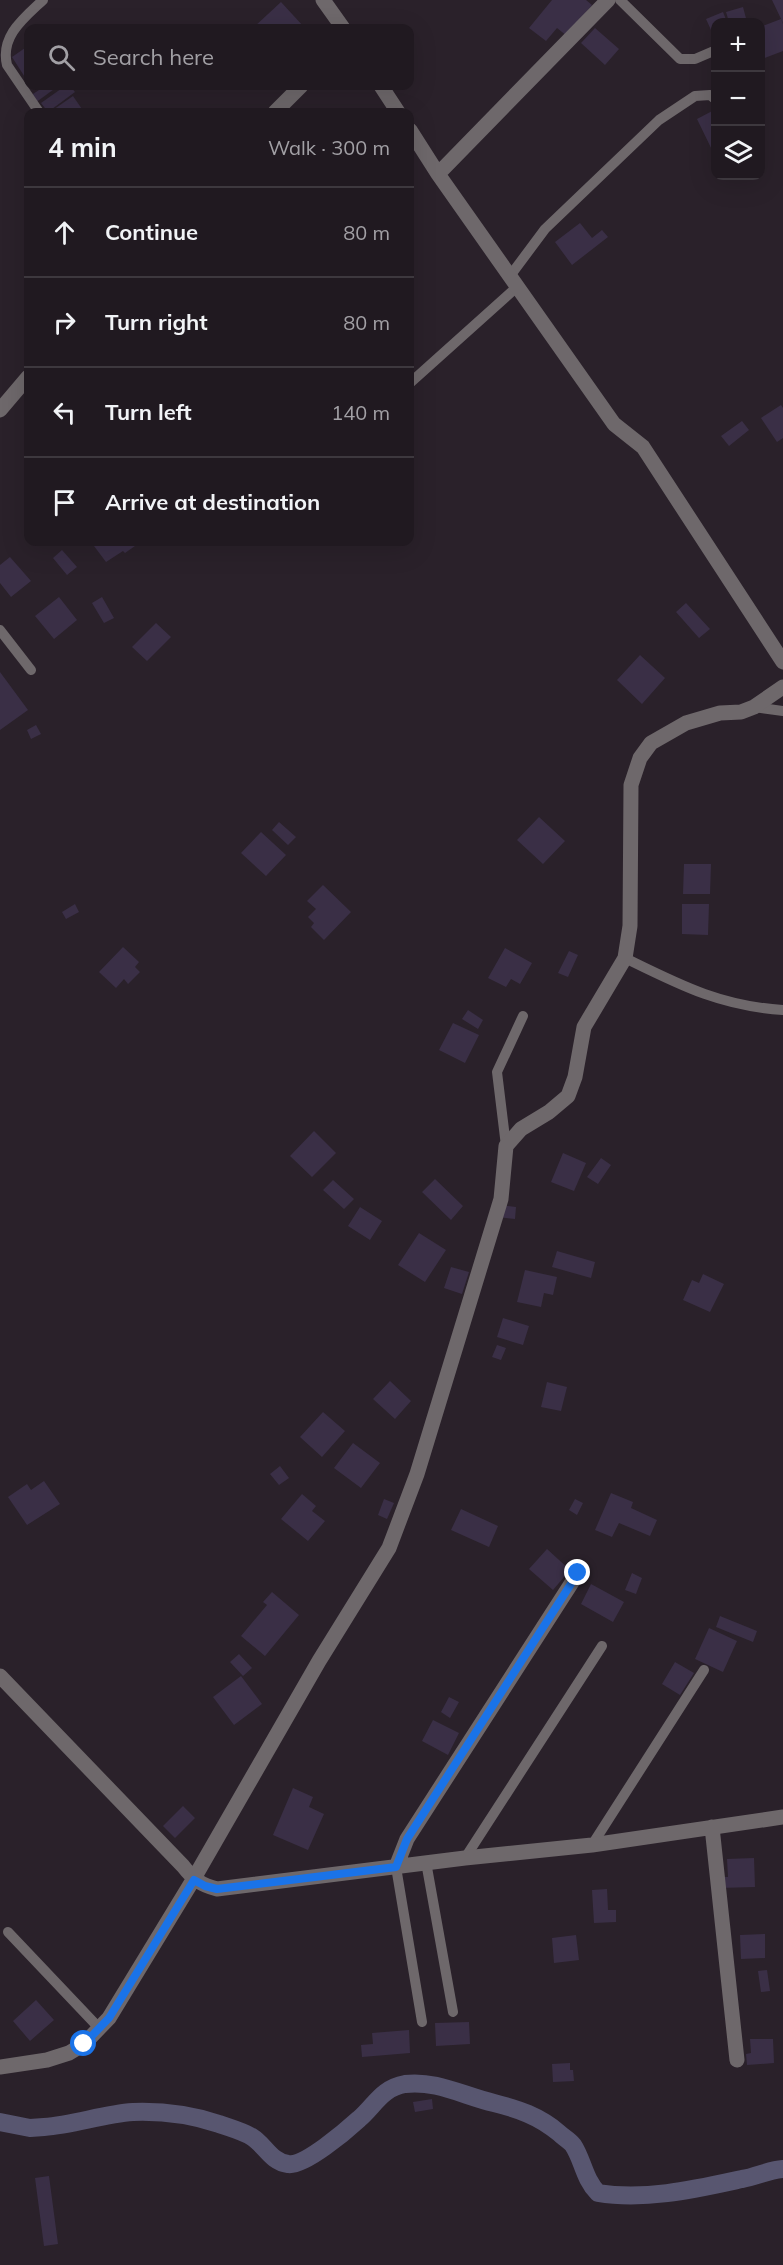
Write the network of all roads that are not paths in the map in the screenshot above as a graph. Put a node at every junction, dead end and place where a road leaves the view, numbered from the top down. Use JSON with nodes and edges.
{"nodes":[{"id":1,"x":43,"y":0,"type":"edge"},
{"id":2,"x":323,"y":0,"type":"edge"},
{"id":3,"x":608,"y":0,"type":"edge"},
{"id":4,"x":620,"y":0,"type":"edge"},
{"id":5,"x":341,"y":24,"type":"edge"},
{"id":6,"x":711,"y":52,"type":"edge"},
{"id":7,"x":24,"y":90,"type":"edge"},
{"id":8,"x":24,"y":90,"type":"edge"},
{"id":9,"x":297,"y":90,"type":"edge"},
{"id":10,"x":384,"y":90,"type":"edge"},
{"id":11,"x":711,"y":96,"type":"edge"},
{"id":12,"x":36,"y":108,"type":"edge"},
{"id":13,"x":279,"y":108,"type":"edge"},
{"id":14,"x":396,"y":108,"type":"edge"},
{"id":15,"x":414,"y":136,"type":"edge"},
{"id":16,"x":438,"y":174,"type":"junction"},
{"id":17,"x":514,"y":281,"type":"junction"},
{"id":18,"x":414,"y":379,"type":"edge"},
{"id":19,"x":24,"y":382,"type":"edge"},
{"id":20,"x":0,"y":410,"type":"edge"},
{"id":21,"x":0,"y":630,"type":"edge"},
{"id":22,"x":781,"y":656,"type":"edge"},
{"id":23,"x":32,"y":670,"type":"dead end"},
{"id":24,"x":783,"y":687,"type":"edge"},
{"id":25,"x":754,"y":707,"type":"junction"},
{"id":26,"x":783,"y":711,"type":"edge"},
{"id":27,"x":625,"y":958,"type":"junction"},
{"id":28,"x":783,"y":1010,"type":"edge"},
{"id":29,"x":523,"y":1016,"type":"dead end"},
{"id":30,"x":506,"y":1146,"type":"junction"},
{"id":31,"x":578,"y":1573,"type":"dead end"},
{"id":32,"x":602,"y":1646,"type":"dead end"},
{"id":33,"x":705,"y":1670,"type":"dead end"},
{"id":34,"x":0,"y":1676,"type":"edge"},
{"id":35,"x":783,"y":1817,"type":"edge"},
{"id":36,"x":712,"y":1827,"type":"junction"},
{"id":37,"x":592,"y":1845,"type":"junction"},
{"id":38,"x":465,"y":1857,"type":"junction"},
{"id":39,"x":426,"y":1862,"type":"junction"},
{"id":40,"x":396,"y":1867,"type":"junction"},
{"id":41,"x":194,"y":1880,"type":"junction"},
{"id":42,"x":8,"y":1932,"type":"dead end"},
{"id":43,"x":453,"y":2012,"type":"dead end"},
{"id":44,"x":422,"y":2022,"type":"dead end"},
{"id":45,"x":100,"y":2029,"type":"junction"},
{"id":46,"x":737,"y":2060,"type":"dead end"},
{"id":47,"x":0,"y":2067,"type":"edge"}],
"edges":[{"from":1,"to":7,"type":"lane"},
{"from":2,"to":5,"type":"street"},
{"from":3,"to":16,"type":"street"},
{"from":4,"to":6,"type":"lane"},
{"from":8,"to":12,"type":"lane"},
{"from":9,"to":13,"type":"street"},
{"from":10,"to":14,"type":"street"},
{"from":11,"to":17,"type":"lane"},
{"from":15,"to":16,"type":"street"},
{"from":16,"to":17,"type":"street"},
{"from":17,"to":18,"type":"lane"},
{"from":17,"to":22,"type":"street"},
{"from":19,"to":20,"type":"street"},
{"from":21,"to":23,"type":"lane"},
{"from":24,"to":25,"type":"street"},
{"from":25,"to":26,"type":"lane"},
{"from":25,"to":27,"type":"street"},
{"from":27,"to":28,"type":"lane"},
{"from":27,"to":30,"type":"street"},
{"from":29,"to":30,"type":"lane"},
{"from":30,"to":41,"type":"street"},
{"from":31,"to":40,"type":"street"},
{"from":32,"to":38,"type":"lane"},
{"from":33,"to":37,"type":"lane"},
{"from":34,"to":41,"type":"street"},
{"from":35,"to":36,"type":"street"},
{"from":36,"to":37,"type":"street"},
{"from":36,"to":46,"type":"street"},
{"from":37,"to":38,"type":"street"},
{"from":38,"to":39,"type":"street"},
{"from":39,"to":40,"type":"street"},
{"from":39,"to":43,"type":"lane"},
{"from":40,"to":41,"type":"street"},
{"from":40,"to":44,"type":"lane"},
{"from":41,"to":45,"type":"street"},
{"from":42,"to":45,"type":"lane"},
{"from":45,"to":47,"type":"street"}]}
